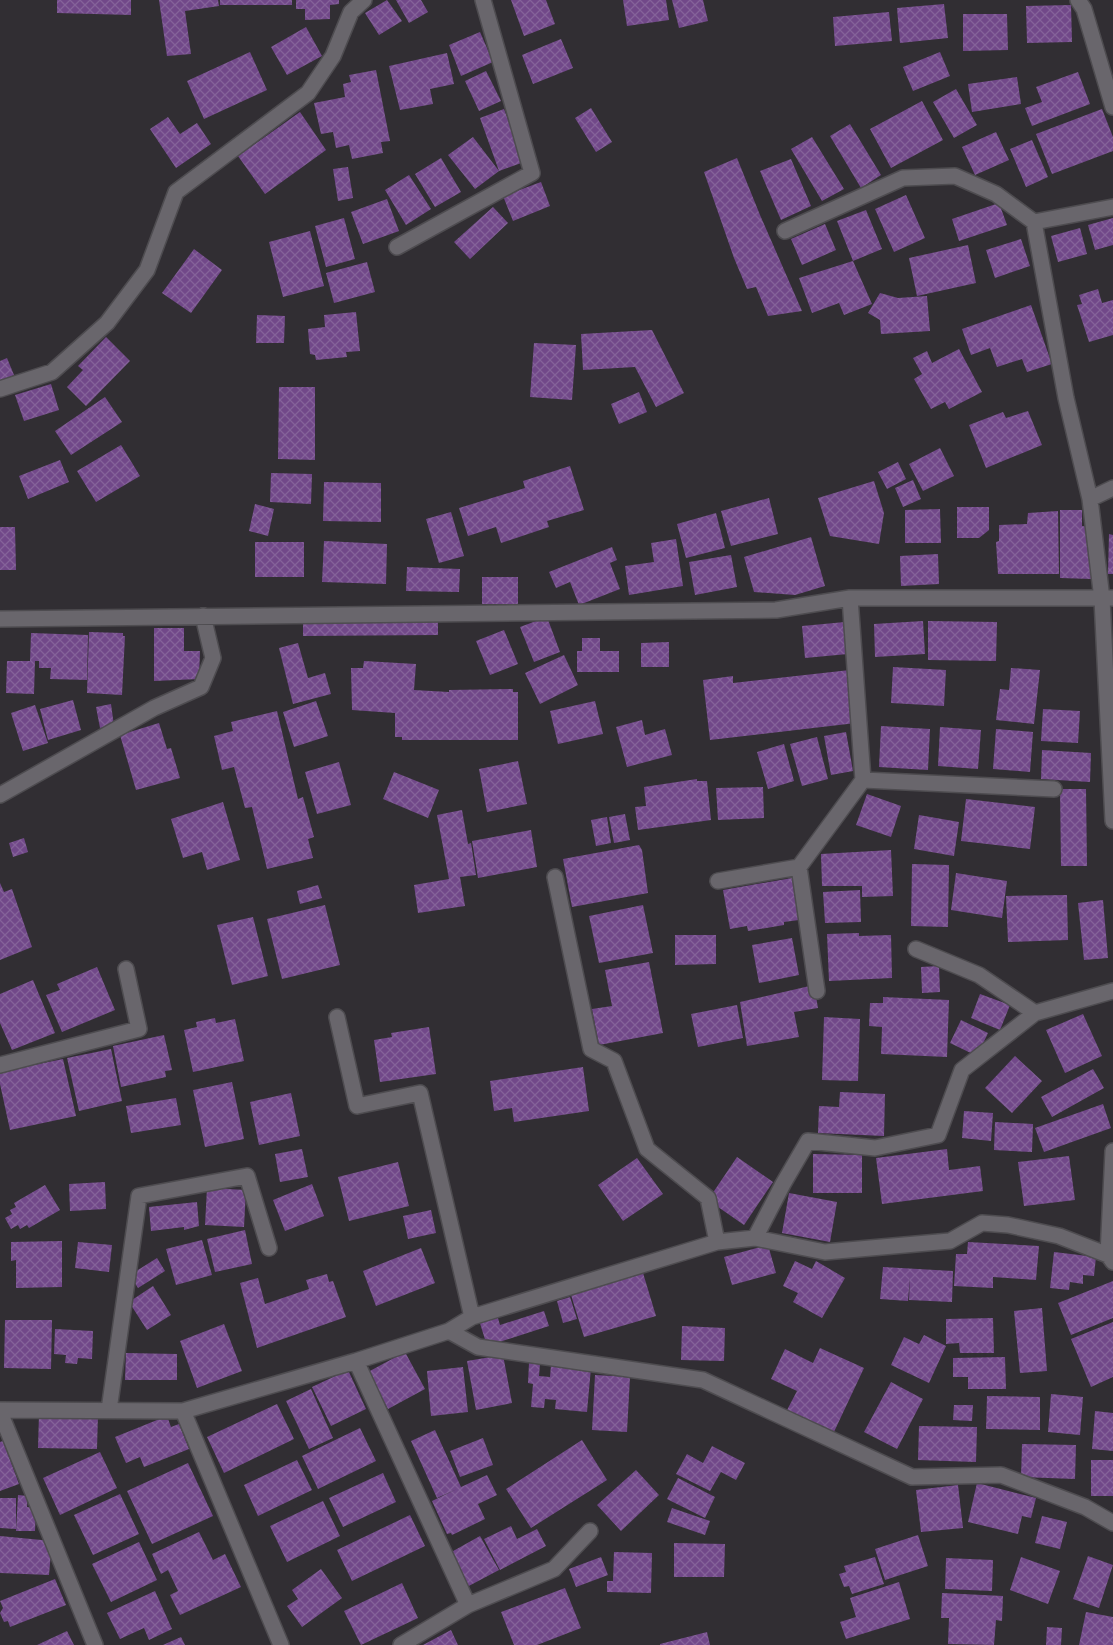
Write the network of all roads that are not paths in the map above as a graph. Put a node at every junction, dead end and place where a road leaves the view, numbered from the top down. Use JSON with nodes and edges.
{"nodes":[{"id":1,"x":364,"y":0,"type":"edge"},
{"id":2,"x":483,"y":0,"type":"edge"},
{"id":3,"x":1078,"y":0,"type":"edge"},
{"id":4,"x":1113,"y":107,"type":"edge"},
{"id":5,"x":1113,"y":207,"type":"edge"},
{"id":6,"x":1034,"y":222,"type":"junction"},
{"id":7,"x":785,"y":231,"type":"dead end"},
{"id":8,"x":397,"y":247,"type":"dead end"},
{"id":9,"x":0,"y":389,"type":"edge"},
{"id":10,"x":1113,"y":488,"type":"edge"},
{"id":11,"x":1090,"y":499,"type":"junction"},
{"id":12,"x":850,"y":598,"type":"junction"},
{"id":13,"x":1108,"y":599,"type":"edge"},
{"id":14,"x":203,"y":616,"type":"junction"},
{"id":15,"x":0,"y":619,"type":"edge"},
{"id":16,"x":862,"y":780,"type":"junction"},
{"id":17,"x":1054,"y":789,"type":"dead end"},
{"id":18,"x":0,"y":795,"type":"edge"},
{"id":19,"x":1113,"y":821,"type":"edge"},
{"id":20,"x":799,"y":867,"type":"junction"},
{"id":21,"x":555,"y":877,"type":"dead end"},
{"id":22,"x":718,"y":881,"type":"dead end"},
{"id":23,"x":916,"y":949,"type":"dead end"},
{"id":24,"x":126,"y":969,"type":"dead end"},
{"id":25,"x":817,"y":991,"type":"dead end"},
{"id":26,"x":1113,"y":991,"type":"edge"},
{"id":27,"x":1035,"y":1013,"type":"junction"},
{"id":28,"x":337,"y":1017,"type":"dead end"},
{"id":29,"x":0,"y":1065,"type":"edge"},
{"id":30,"x":1113,"y":1151,"type":"edge"},
{"id":31,"x":755,"y":1238,"type":"junction"},
{"id":32,"x":717,"y":1242,"type":"junction"},
{"id":33,"x":269,"y":1248,"type":"dead end"},
{"id":34,"x":1111,"y":1256,"type":"edge"},
{"id":35,"x":472,"y":1317,"type":"junction"},
{"id":36,"x":450,"y":1331,"type":"junction"},
{"id":37,"x":356,"y":1361,"type":"junction"},
{"id":38,"x":109,"y":1410,"type":"junction"},
{"id":39,"x":0,"y":1411,"type":"edge"},
{"id":40,"x":182,"y":1411,"type":"junction"},
{"id":41,"x":1113,"y":1523,"type":"edge"},
{"id":42,"x":590,"y":1531,"type":"dead end"},
{"id":43,"x":468,"y":1606,"type":"junction"},
{"id":44,"x":95,"y":1645,"type":"edge"},
{"id":45,"x":280,"y":1645,"type":"edge"},
{"id":46,"x":401,"y":1645,"type":"edge"}],
"edges":[{"from":1,"to":9,"type":"street"},
{"from":2,"to":8,"type":"street"},
{"from":3,"to":4,"type":"street"},
{"from":5,"to":6,"type":"street"},
{"from":6,"to":7,"type":"street"},
{"from":6,"to":11,"type":"street"},
{"from":10,"to":11,"type":"street"},
{"from":11,"to":13,"type":"street"},
{"from":12,"to":13,"type":"street"},
{"from":12,"to":14,"type":"street"},
{"from":12,"to":16,"type":"street"},
{"from":13,"to":19,"type":"street"},
{"from":14,"to":15,"type":"street"},
{"from":14,"to":18,"type":"street"},
{"from":16,"to":17,"type":"street"},
{"from":16,"to":20,"type":"street"},
{"from":20,"to":22,"type":"street"},
{"from":20,"to":25,"type":"street"},
{"from":21,"to":32,"type":"street"},
{"from":23,"to":27,"type":"street"},
{"from":24,"to":29,"type":"street"},
{"from":26,"to":27,"type":"street"},
{"from":27,"to":31,"type":"street"},
{"from":28,"to":35,"type":"street"},
{"from":30,"to":34,"type":"street"},
{"from":31,"to":32,"type":"street"},
{"from":31,"to":34,"type":"street"},
{"from":32,"to":35,"type":"street"},
{"from":33,"to":38,"type":"street"},
{"from":35,"to":36,"type":"street"},
{"from":36,"to":37,"type":"street"},
{"from":36,"to":41,"type":"street"},
{"from":37,"to":40,"type":"street"},
{"from":37,"to":43,"type":"street"},
{"from":38,"to":39,"type":"street"},
{"from":38,"to":40,"type":"street"},
{"from":39,"to":44,"type":"street"},
{"from":40,"to":45,"type":"street"},
{"from":42,"to":43,"type":"street"},
{"from":43,"to":46,"type":"street"}]}
